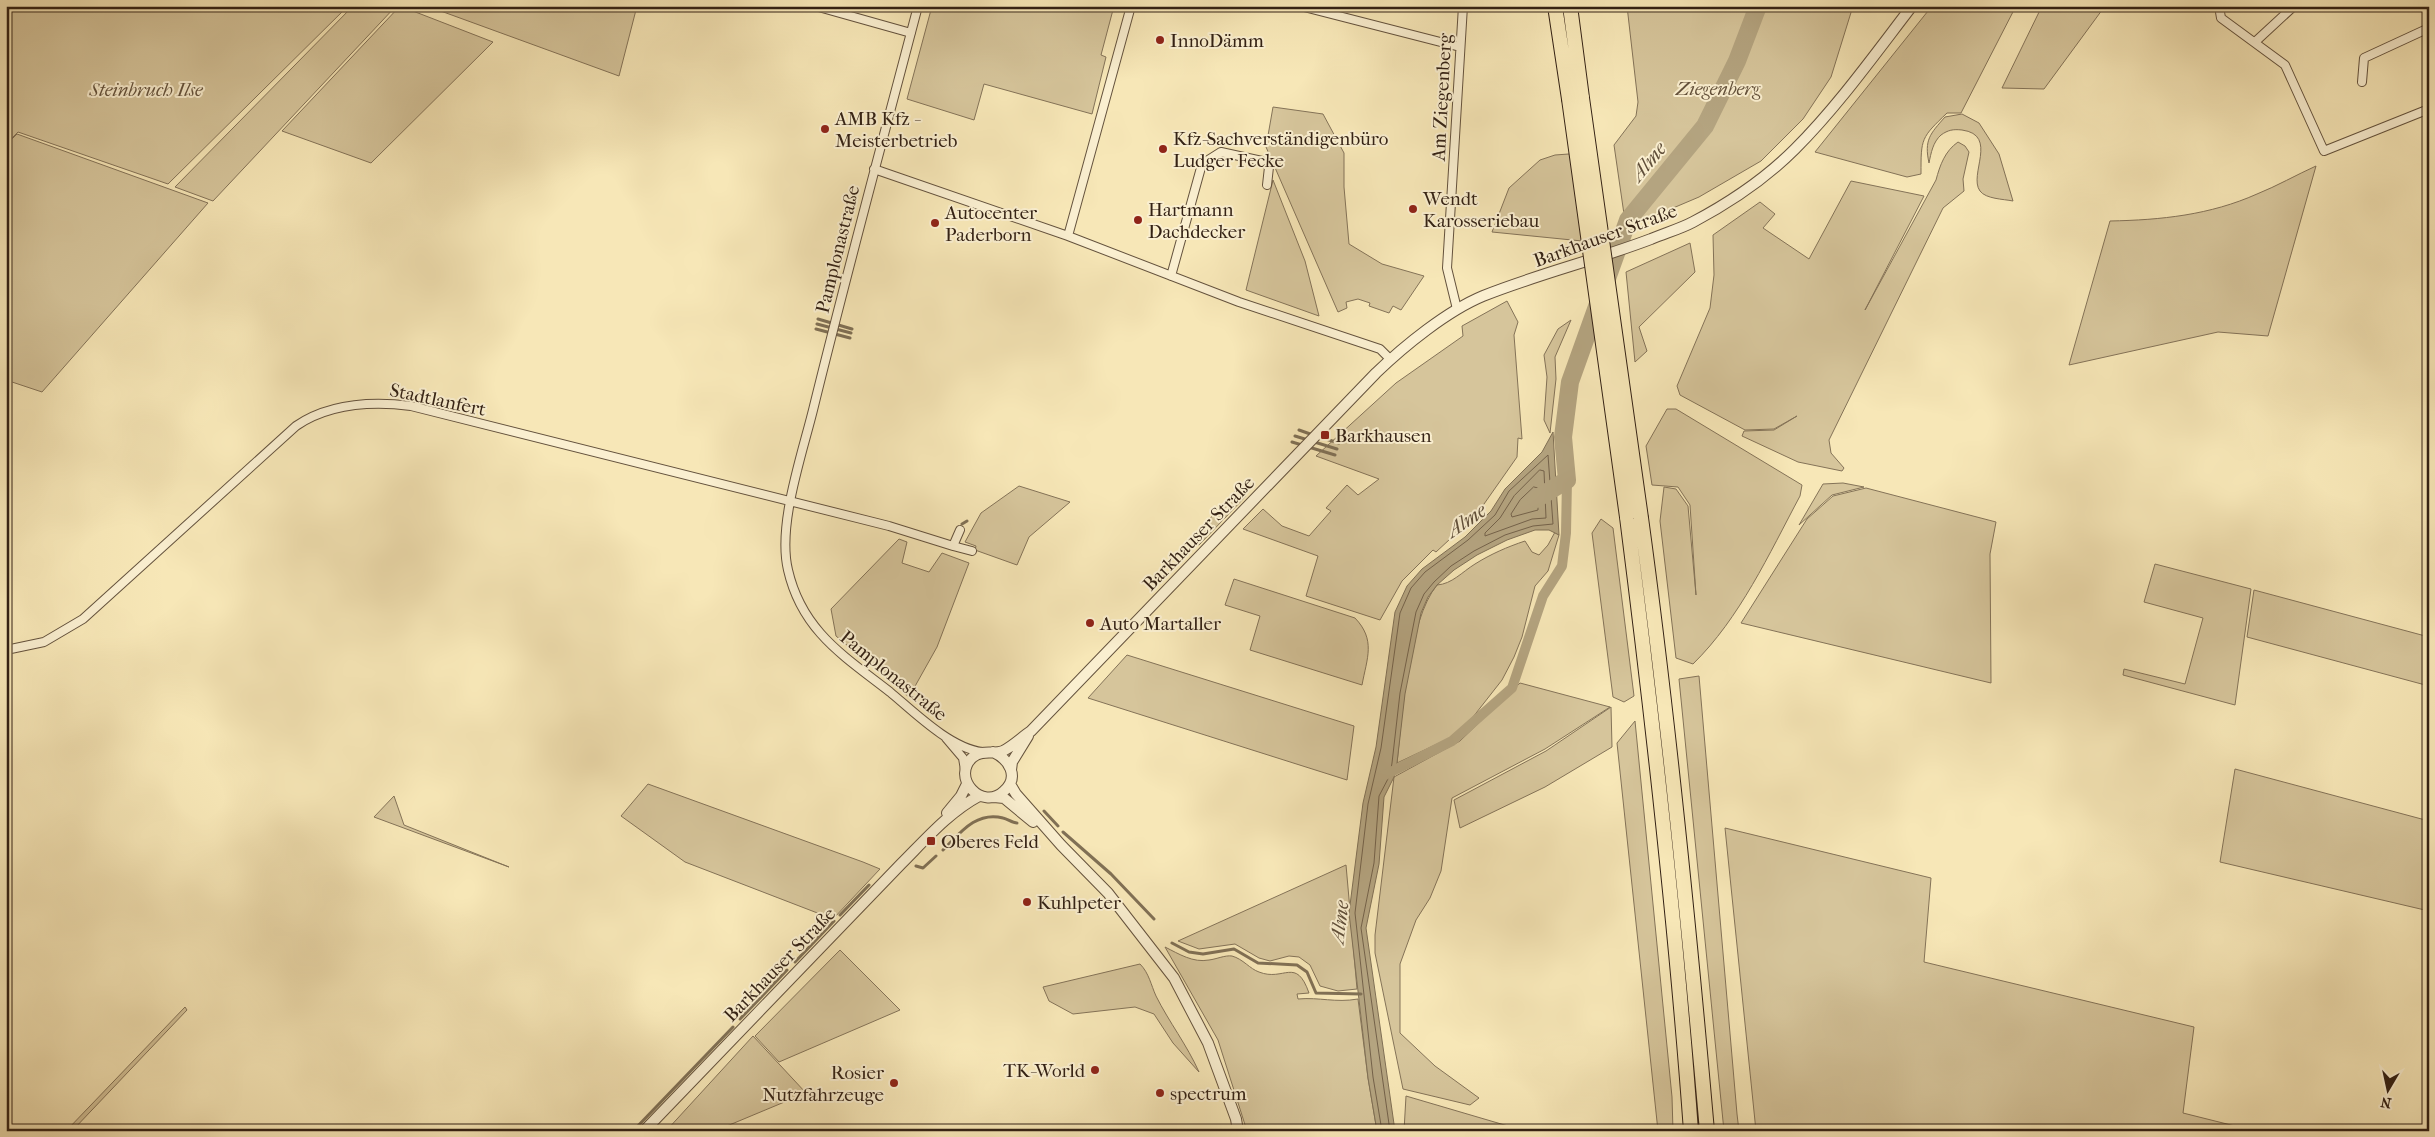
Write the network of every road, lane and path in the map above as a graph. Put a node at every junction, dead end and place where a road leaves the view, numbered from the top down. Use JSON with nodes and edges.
{"nodes":[{"id":1,"x":815,"y":6,"type":"edge"},
{"id":2,"x":918,"y":6,"type":"edge"},
{"id":3,"x":1131,"y":6,"type":"edge"},
{"id":4,"x":1300,"y":6,"type":"edge"},
{"id":5,"x":1463,"y":6,"type":"edge"},
{"id":6,"x":1555,"y":6,"type":"edge"},
{"id":7,"x":1570,"y":6,"type":"edge"},
{"id":8,"x":1912,"y":6,"type":"edge"},
{"id":9,"x":2219,"y":6,"type":"edge"},
{"id":10,"x":2294,"y":6,"type":"edge"},
{"id":11,"x":2429,"y":28,"type":"edge"},
{"id":12,"x":911,"y":33,"type":"junction"},
{"id":13,"x":2254,"y":42,"type":"junction"},
{"id":14,"x":1460,"y":47,"type":"junction"},
{"id":15,"x":2362,"y":82,"type":"dead end"},
{"id":16,"x":1576,"y":99,"type":"junction"},
{"id":17,"x":2429,"y":109,"type":"edge"},
{"id":18,"x":874,"y":170,"type":"junction"},
{"id":19,"x":1267,"y":185,"type":"dead end"},
{"id":20,"x":1068,"y":236,"type":"junction"},
{"id":21,"x":1171,"y":276,"type":"junction"},
{"id":22,"x":1457,"y":309,"type":"junction"},
{"id":23,"x":1390,"y":359,"type":"junction"},
{"id":24,"x":791,"y":501,"type":"junction"},
{"id":25,"x":960,"y":530,"type":"dead end"},
{"id":26,"x":953,"y":546,"type":"junction"},
{"id":27,"x":972,"y":551,"type":"dead end"},
{"id":28,"x":6,"y":650,"type":"edge"},
{"id":29,"x":1031,"y":731,"type":"junction"},
{"id":30,"x":943,"y":734,"type":"junction"},
{"id":31,"x":988,"y":752,"type":"junction"},
{"id":32,"x":1011,"y":770,"type":"junction"},
{"id":33,"x":965,"y":772,"type":"junction"},
{"id":34,"x":967,"y":784,"type":"junction"},
{"id":35,"x":1010,"y":784,"type":"junction"},
{"id":36,"x":979,"y":796,"type":"junction"},
{"id":37,"x":993,"y":797,"type":"junction"},
{"id":38,"x":942,"y":823,"type":"junction"},
{"id":39,"x":1061,"y":845,"type":"junction"},
{"id":40,"x":644,"y":1131,"type":"edge"},
{"id":41,"x":1238,"y":1131,"type":"edge"},
{"id":42,"x":1691,"y":1131,"type":"edge"},
{"id":43,"x":1707,"y":1131,"type":"edge"}],
"edges":[{"from":1,"to":12,"type":"street"},
{"from":2,"to":12,"type":"street","name":"Pamplonastraße"},
{"from":3,"to":20,"type":"street"},
{"from":4,"to":14,"type":"street"},
{"from":5,"to":14,"type":"street","name":"Am Ziegenberg"},
{"from":6,"to":16,"type":"highway"},
{"from":7,"to":16,"type":"highway"},
{"from":8,"to":22,"type":"street","name":"Barkhauser Straße","bridge":true},
{"from":9,"to":13,"type":"street"},
{"from":10,"to":13,"type":"street"},
{"from":11,"to":15,"type":"street"},
{"from":12,"to":18,"type":"street","name":"Pamplonastraße"},
{"from":13,"to":17,"type":"street"},
{"from":14,"to":22,"type":"street","name":"Am Ziegenberg"},
{"from":16,"to":42,"type":"highway","bridge":true},
{"from":16,"to":43,"type":"highway","bridge":true},
{"from":18,"to":20,"type":"street"},
{"from":18,"to":24,"type":"street","name":"Pamplonastraße"},
{"from":19,"to":21,"type":"street"},
{"from":20,"to":21,"type":"street"},
{"from":21,"to":23,"type":"street"},
{"from":22,"to":23,"type":"street","name":"Barkhauser Straße"},
{"from":23,"to":29,"type":"street","name":"Barkhauser Straße"},
{"from":24,"to":26,"type":"street"},
{"from":24,"to":28,"type":"street","name":"Stadtlanfert"},
{"from":24,"to":30,"type":"street","name":"Pamplonastraße"},
{"from":25,"to":26,"type":"street"},
{"from":26,"to":27,"type":"street"},
{"from":29,"to":31,"type":"street","name":"Barkhauser Straße"},
{"from":29,"to":32,"type":"street","name":"Barkhauser Straße"},
{"from":30,"to":31,"type":"street"},
{"from":30,"to":33,"type":"street"},
{"from":31,"to":32,"type":"street"},
{"from":31,"to":33,"type":"street"},
{"from":32,"to":35,"type":"street"},
{"from":33,"to":34,"type":"street"},
{"from":34,"to":36,"type":"street"},
{"from":34,"to":38,"type":"street","name":"Barkhauser Straße"},
{"from":35,"to":37,"type":"street"},
{"from":35,"to":39,"type":"street"},
{"from":36,"to":37,"type":"street"},
{"from":36,"to":38,"type":"street","name":"Barkhauser Straße"},
{"from":37,"to":39,"type":"street"},
{"from":38,"to":40,"type":"street","name":"Barkhauser Straße"},
{"from":39,"to":41,"type":"street"}]}
